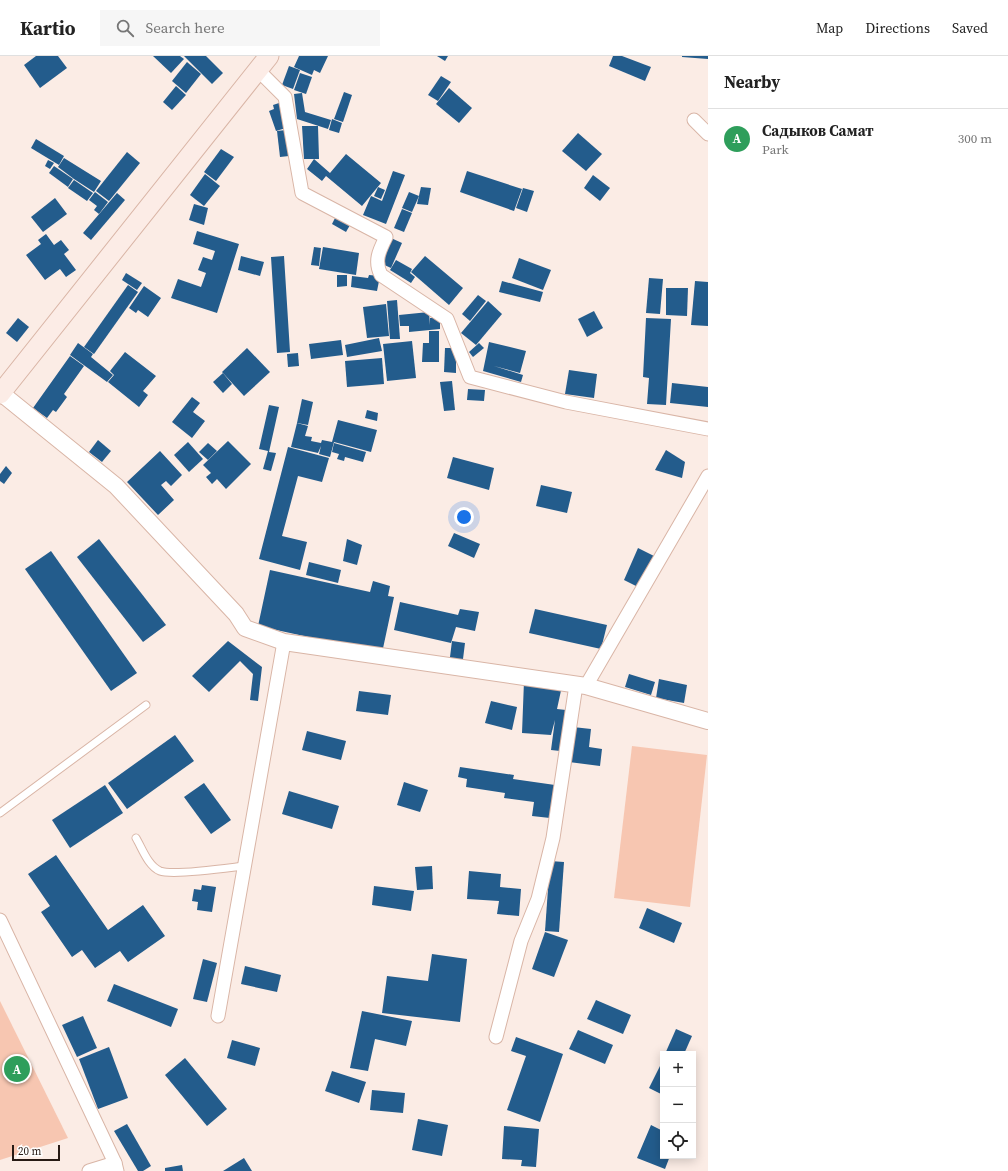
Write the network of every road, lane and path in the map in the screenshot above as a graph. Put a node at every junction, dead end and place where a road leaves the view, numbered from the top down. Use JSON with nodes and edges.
{"nodes":[{"id":1,"x":263,"y":63,"type":"edge"},
{"id":2,"x":694,"y":120,"type":"dead end"},
{"id":3,"x":708,"y":134,"type":"edge"},
{"id":4,"x":1,"y":394,"type":"edge"},
{"id":5,"x":708,"y":429,"type":"edge"},
{"id":6,"x":708,"y":476,"type":"edge"},
{"id":7,"x":284,"y":642,"type":"junction"},
{"id":8,"x":581,"y":686,"type":"junction"},
{"id":9,"x":146,"y":706,"type":"dead end"},
{"id":10,"x":708,"y":721,"type":"edge"},
{"id":11,"x":0,"y":813,"type":"edge"},
{"id":12,"x":136,"y":838,"type":"dead end"},
{"id":13,"x":244,"y":866,"type":"junction"},
{"id":14,"x":0,"y":920,"type":"edge"},
{"id":15,"x":218,"y":1016,"type":"dead end"},
{"id":16,"x":496,"y":1037,"type":"dead end"},
{"id":17,"x":116,"y":1167,"type":"edge"},
{"id":18,"x":89,"y":1171,"type":"edge"}],
"edges":[{"from":1,"to":4,"type":"main road"},
{"from":1,"to":5,"type":"street"},
{"from":2,"to":3,"type":"street"},
{"from":4,"to":7,"type":"street"},
{"from":6,"to":8,"type":"street"},
{"from":7,"to":8,"type":"street"},
{"from":7,"to":13,"type":"street"},
{"from":8,"to":10,"type":"street"},
{"from":8,"to":16,"type":"street"},
{"from":9,"to":11,"type":"lane"},
{"from":12,"to":13,"type":"lane"},
{"from":13,"to":15,"type":"street"},
{"from":14,"to":17,"type":"street"},
{"from":17,"to":18,"type":"street"}]}
